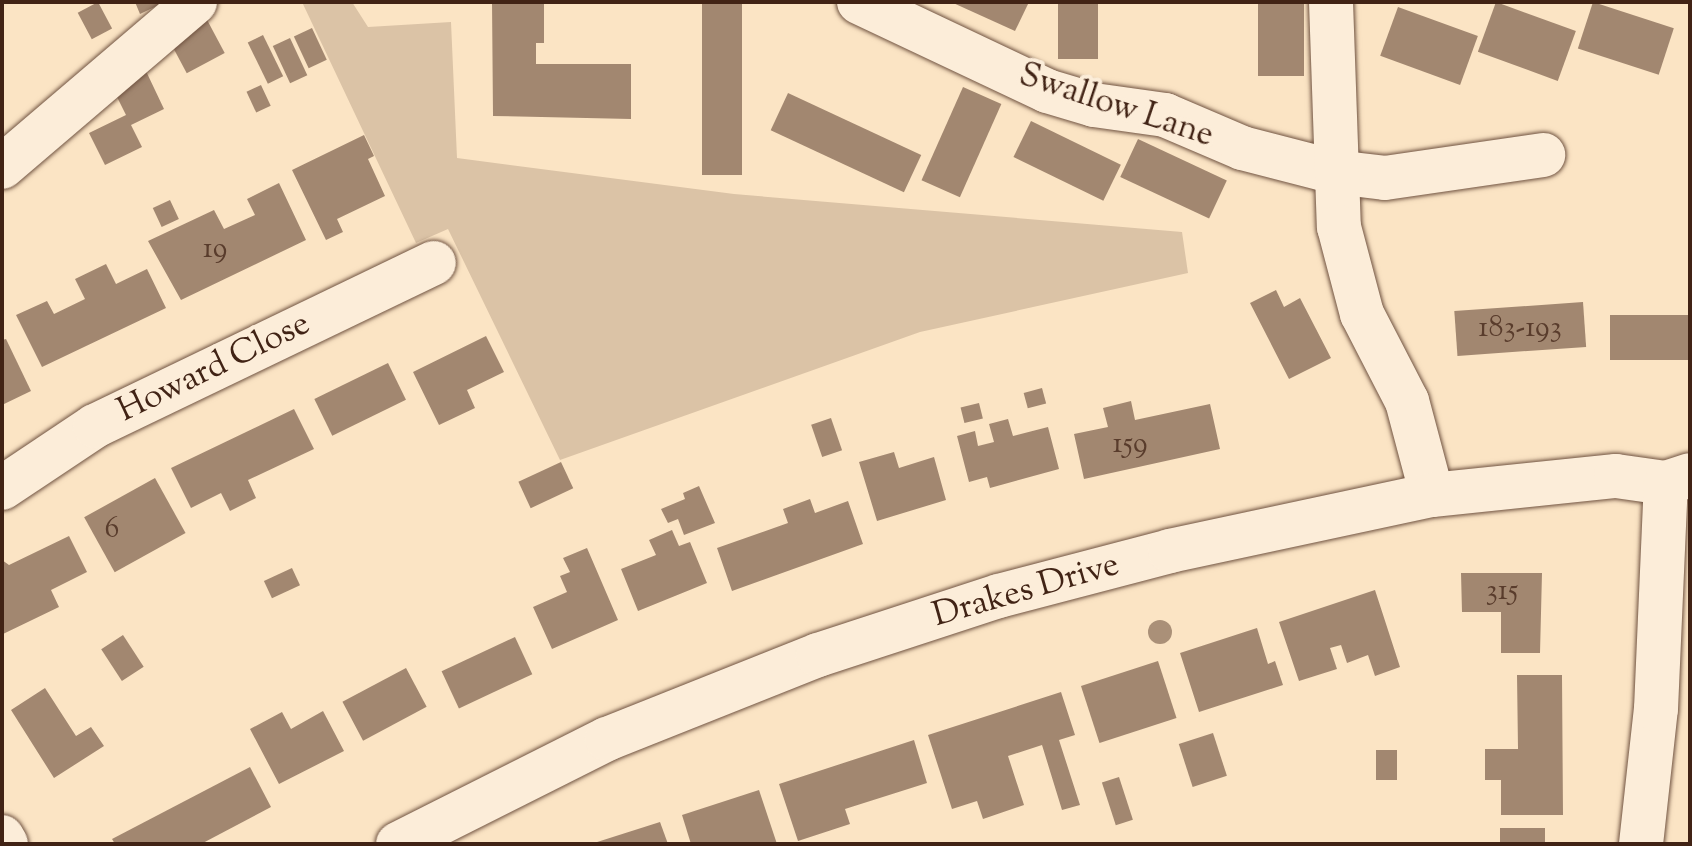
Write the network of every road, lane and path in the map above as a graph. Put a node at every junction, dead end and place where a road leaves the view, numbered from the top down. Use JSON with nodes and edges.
{"nodes":[{"id":1,"x":195,"y":2,"type":"edge"},
{"id":2,"x":859,"y":2,"type":"edge"},
{"id":3,"x":1331,"y":2,"type":"edge"},
{"id":4,"x":1543,"y":155,"type":"dead end"},
{"id":5,"x":2,"y":167,"type":"edge"},
{"id":6,"x":1335,"y":172,"type":"junction"},
{"id":7,"x":434,"y":263,"type":"dead end"},
{"id":8,"x":1678,"y":479,"type":"edge"},
{"id":9,"x":2,"y":488,"type":"edge"},
{"id":10,"x":1432,"y":495,"type":"junction"},
{"id":11,"x":2,"y":837,"type":"edge"},
{"id":12,"x":6,"y":844,"type":"edge"},
{"id":13,"x":398,"y":844,"type":"edge"},
{"id":14,"x":1641,"y":844,"type":"edge"}],
"edges":[{"from":1,"to":5,"type":"street"},
{"from":2,"to":6,"type":"street","name":"Swallow Lane"},
{"from":3,"to":6,"type":"street"},
{"from":4,"to":6,"type":"street","name":"Swallow Lane"},
{"from":6,"to":10,"type":"street"},
{"from":7,"to":9,"type":"street","name":"Howard Close"},
{"from":8,"to":10,"type":"street","name":"Drakes Drive"},
{"from":8,"to":14,"type":"street"},
{"from":10,"to":13,"type":"street","name":"Drakes Drive"},
{"from":11,"to":12,"type":"street"}]}
